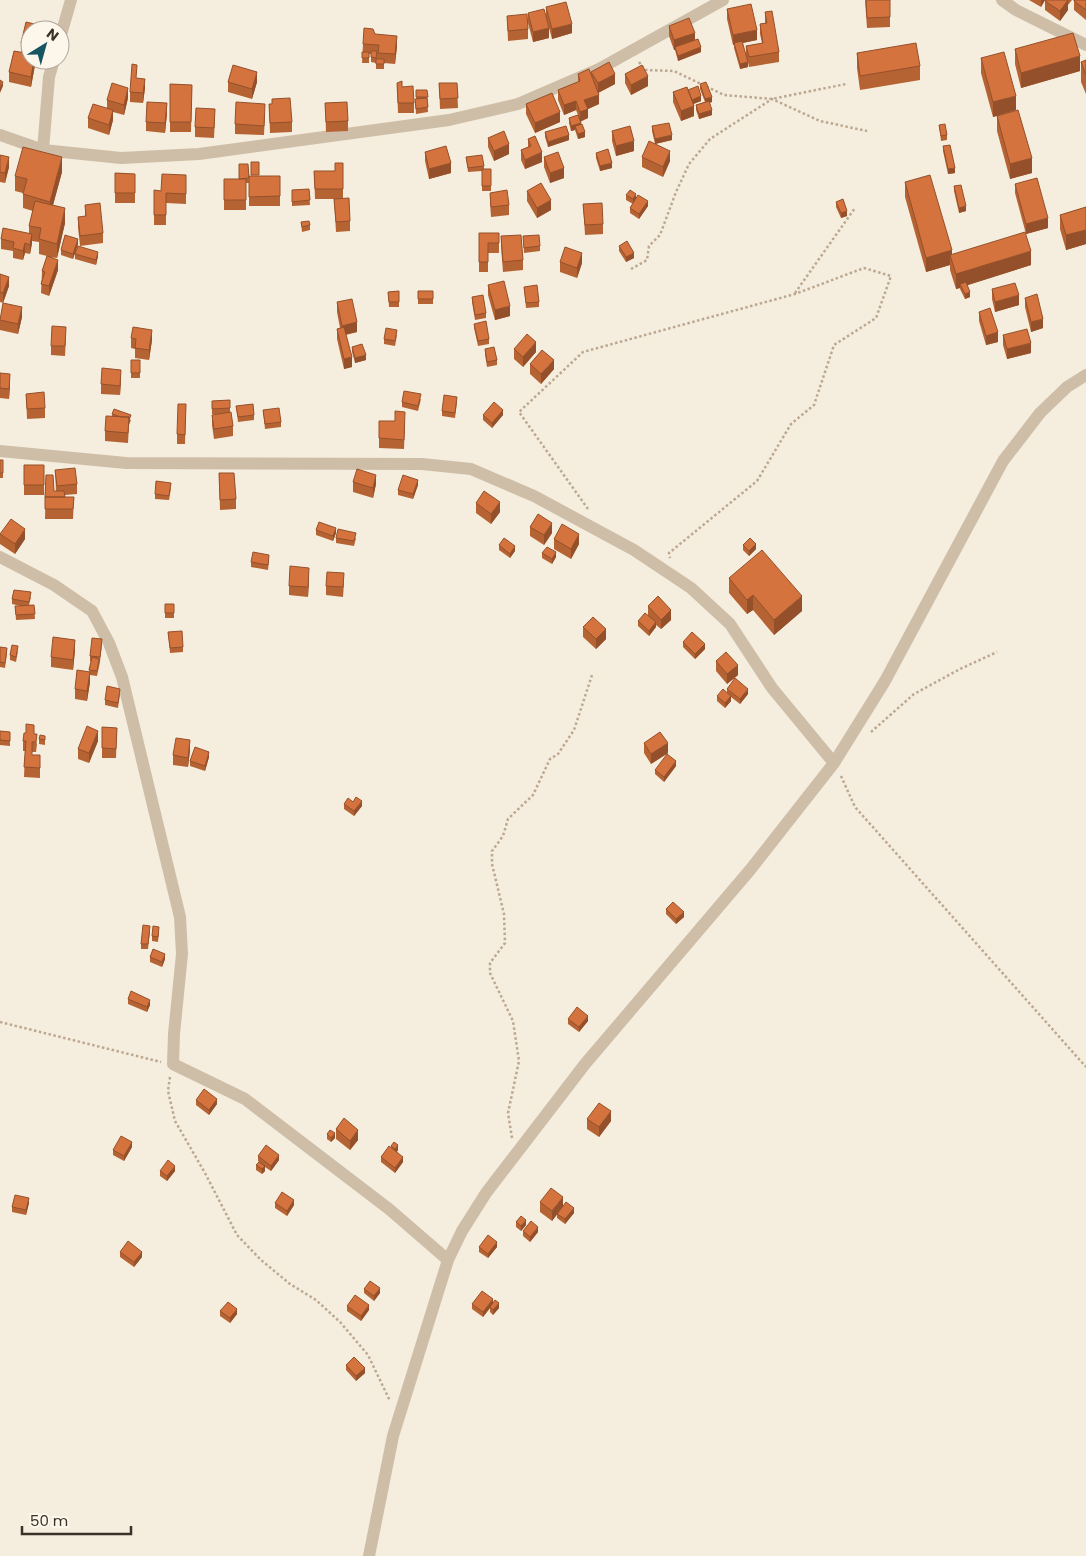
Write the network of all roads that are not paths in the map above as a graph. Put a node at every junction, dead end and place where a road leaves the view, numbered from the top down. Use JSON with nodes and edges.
{"nodes":[{"id":1,"x":71,"y":0,"type":"edge"},
{"id":2,"x":723,"y":0,"type":"edge"},
{"id":3,"x":1002,"y":0,"type":"edge"},
{"id":4,"x":65,"y":20,"type":"edge"},
{"id":5,"x":1086,"y":45,"type":"edge"},
{"id":6,"x":51,"y":70,"type":"edge"},
{"id":7,"x":0,"y":135,"type":"edge"},
{"id":8,"x":43,"y":150,"type":"junction"},
{"id":9,"x":1086,"y":375,"type":"edge"},
{"id":10,"x":0,"y":452,"type":"edge"},
{"id":11,"x":0,"y":557,"type":"edge"},
{"id":12,"x":834,"y":763,"type":"junction"},
{"id":13,"x":448,"y":1260,"type":"junction"},
{"id":14,"x":369,"y":1556,"type":"edge"}],
"edges":[{"from":1,"to":4,"type":"street"},
{"from":2,"to":8,"type":"street"},
{"from":3,"to":5,"type":"street"},
{"from":6,"to":8,"type":"street"},
{"from":7,"to":8,"type":"street"},
{"from":9,"to":12,"type":"street"},
{"from":10,"to":12,"type":"street"},
{"from":11,"to":13,"type":"street"},
{"from":12,"to":13,"type":"street"},
{"from":13,"to":14,"type":"street"}]}
